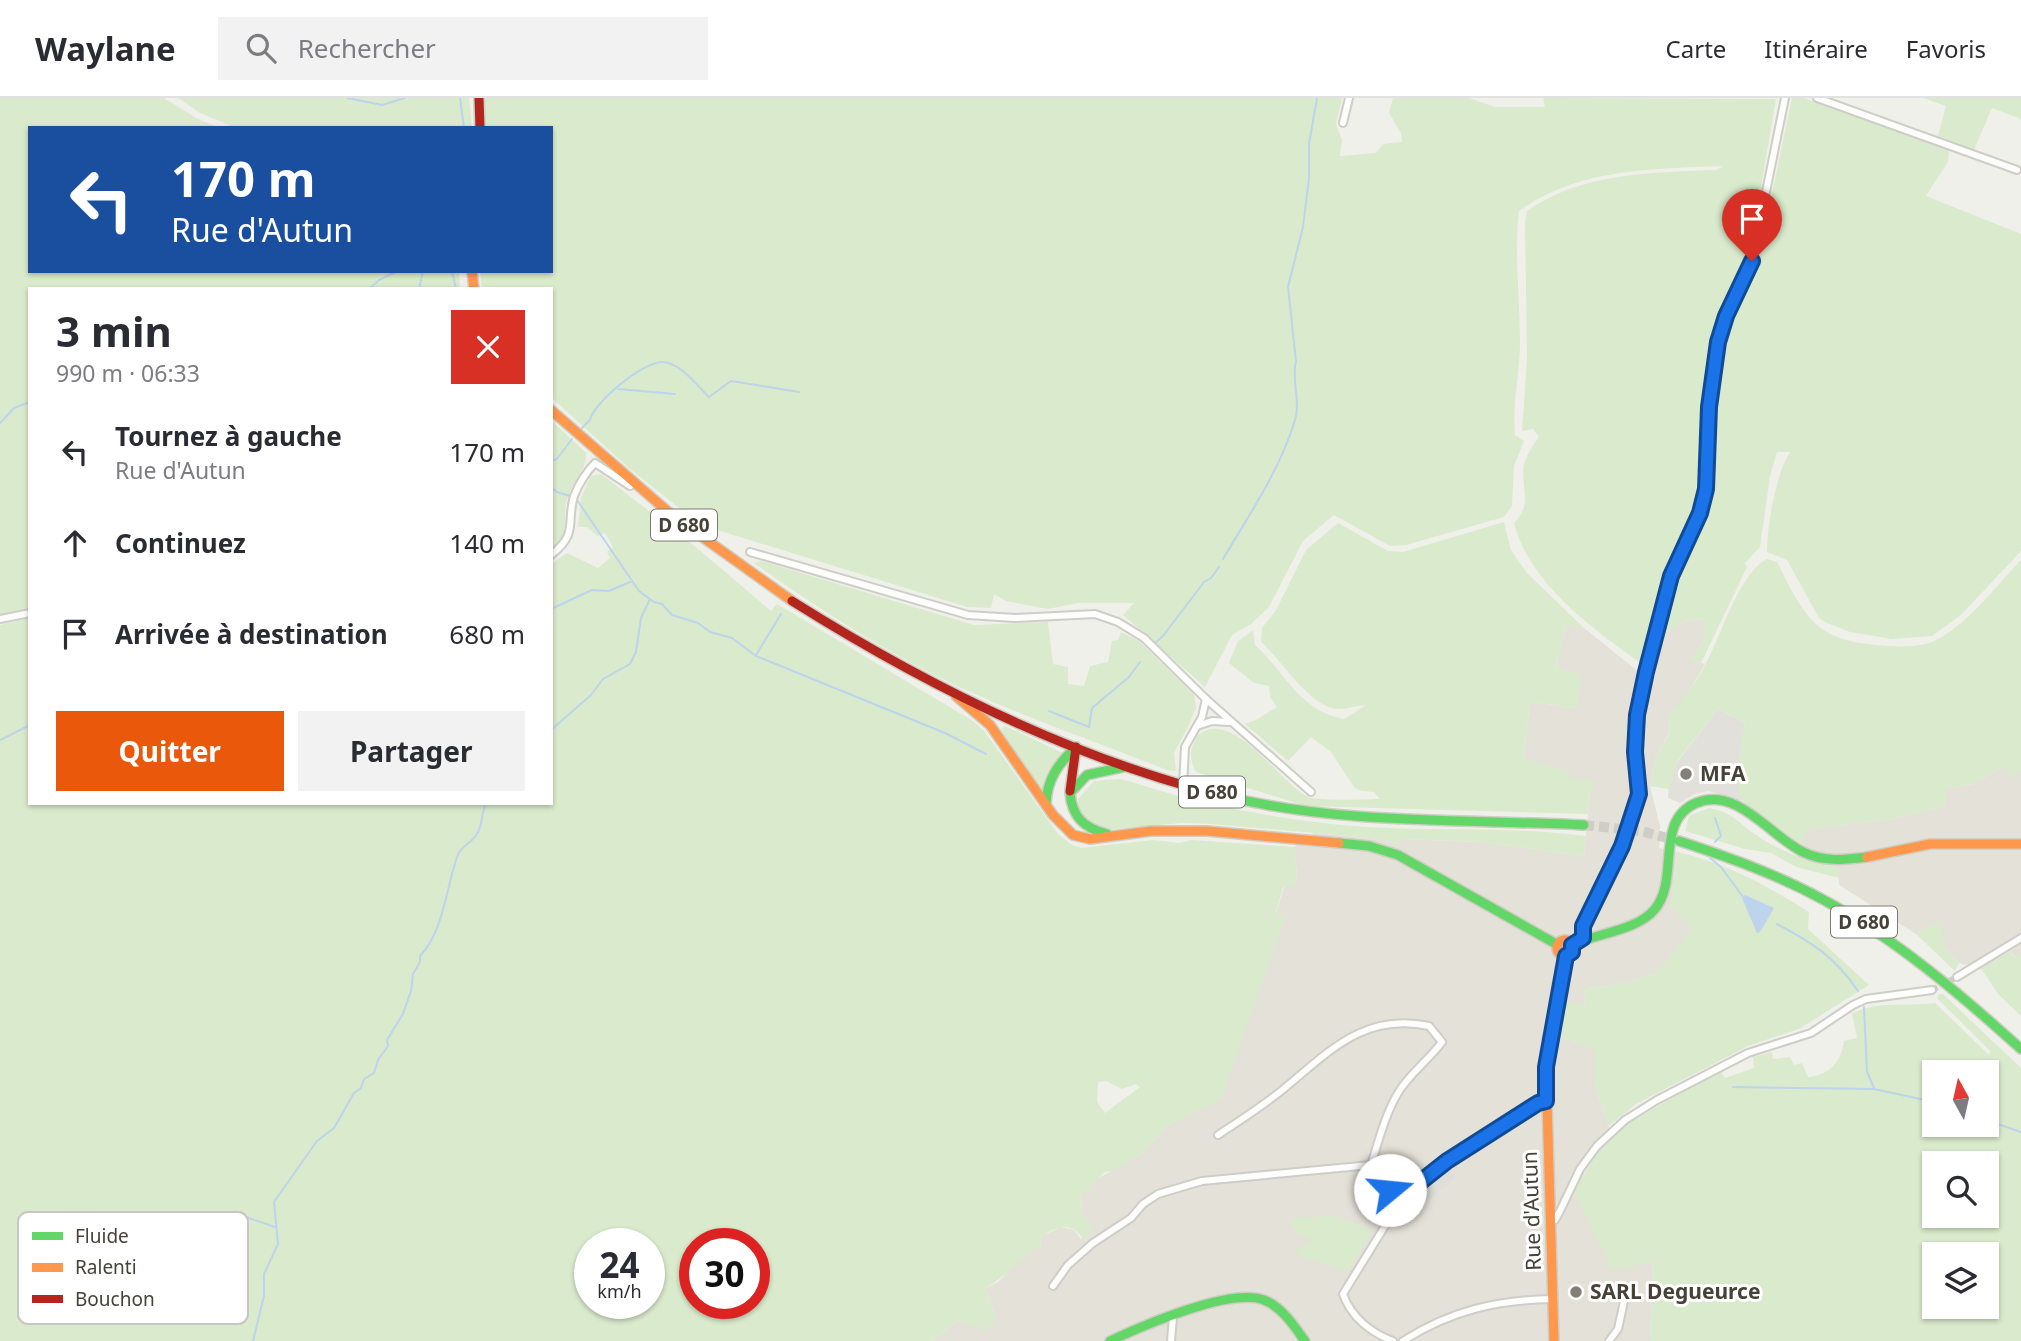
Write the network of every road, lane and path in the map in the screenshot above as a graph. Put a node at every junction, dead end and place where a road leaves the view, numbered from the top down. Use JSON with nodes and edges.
{"nodes":[{"id":1,"x":479,"y":98,"type":"edge"},
{"id":2,"x":1349,"y":98,"type":"edge"},
{"id":3,"x":1785,"y":98,"type":"edge"},
{"id":4,"x":1817,"y":98,"type":"edge"},
{"id":5,"x":1343,"y":123,"type":"dead end"},
{"id":6,"x":480,"y":126,"type":"edge"},
{"id":7,"x":2017,"y":170,"type":"dead end"},
{"id":8,"x":553,"y":412,"type":"edge"},
{"id":9,"x":590,"y":444,"type":"junction"},
{"id":10,"x":594,"y":463,"type":"junction"},
{"id":11,"x":640,"y":488,"type":"junction"},
{"id":12,"x":750,"y":552,"type":"dead end"},
{"id":13,"x":553,"y":553,"type":"edge"},
{"id":14,"x":28,"y":613,"type":"edge"},
{"id":15,"x":0,"y":620,"type":"edge"},
{"id":16,"x":955,"y":695,"type":"junction"},
{"id":17,"x":1206,"y":699,"type":"junction"},
{"id":18,"x":1233,"y":722,"type":"junction"},
{"id":19,"x":1197,"y":726,"type":"junction"},
{"id":20,"x":1076,"y":747,"type":"junction"},
{"id":21,"x":1124,"y":767,"type":"junction"},
{"id":22,"x":1184,"y":786,"type":"junction"},
{"id":23,"x":1311,"y":792,"type":"dead end"},
{"id":24,"x":1070,"y":793,"type":"junction"},
{"id":25,"x":1046,"y":807,"type":"junction"},
{"id":26,"x":1584,"y":825,"type":"tunnel mouth"},
{"id":27,"x":1119,"y":836,"type":"junction"},
{"id":28,"x":1679,"y":841,"type":"tunnel mouth"},
{"id":29,"x":2021,"y":844,"type":"edge"},
{"id":30,"x":1583,"y":938,"type":"junction"},
{"id":31,"x":2021,"y":938,"type":"edge"},
{"id":32,"x":1558,"y":945,"type":"junction"},
{"id":33,"x":1572,"y":945,"type":"junction"},
{"id":34,"x":1566,"y":956,"type":"junction"},
{"id":35,"x":1958,"y":977,"type":"tunnel mouth"},
{"id":36,"x":1931,"y":990,"type":"tunnel mouth"},
{"id":37,"x":2021,"y":1049,"type":"edge"},
{"id":38,"x":1546,"y":1101,"type":"junction"},
{"id":39,"x":1218,"y":1135,"type":"dead end"},
{"id":40,"x":1371,"y":1165,"type":"junction"},
{"id":41,"x":1390,"y":1190,"type":"junction"},
{"id":42,"x":1550,"y":1222,"type":"junction"},
{"id":43,"x":1053,"y":1286,"type":"dead end"},
{"id":44,"x":1552,"y":1299,"type":"junction"},
{"id":45,"x":1624,"y":1301,"type":"dead end"},
{"id":46,"x":1173,"y":1317,"type":"junction"},
{"id":47,"x":1110,"y":1341,"type":"edge"},
{"id":48,"x":1171,"y":1341,"type":"edge"},
{"id":49,"x":1305,"y":1341,"type":"edge"},
{"id":50,"x":1393,"y":1341,"type":"edge"},
{"id":51,"x":1403,"y":1341,"type":"edge"},
{"id":52,"x":1554,"y":1341,"type":"edge"},
{"id":53,"x":1609,"y":1341,"type":"edge"}],
"edges":[{"from":1,"to":6,"type":"main road"},
{"from":2,"to":5,"type":"street"},
{"from":3,"to":30,"type":"street"},
{"from":4,"to":7,"type":"street"},
{"from":8,"to":9,"type":"main road","number":"D 680"},
{"from":9,"to":10,"type":"street"},
{"from":9,"to":11,"type":"main road","number":"D 680"},
{"from":10,"to":11,"type":"street"},
{"from":10,"to":13,"type":"street"},
{"from":11,"to":16,"type":"main road","number":"D 680"},
{"from":12,"to":17,"type":"street"},
{"from":14,"to":15,"type":"street"},
{"from":16,"to":20,"type":"main road","number":"D 680"},
{"from":16,"to":25,"type":"main road"},
{"from":17,"to":18,"type":"street"},
{"from":17,"to":19,"type":"street"},
{"from":18,"to":19,"type":"street"},
{"from":18,"to":23,"type":"street"},
{"from":19,"to":22,"type":"street"},
{"from":20,"to":21,"type":"main road","number":"D 680"},
{"from":20,"to":24,"type":"main road"},
{"from":20,"to":25,"type":"main road"},
{"from":21,"to":22,"type":"main road","number":"D 680"},
{"from":21,"to":24,"type":"main road"},
{"from":22,"to":26,"type":"main road","number":"D 680"},
{"from":24,"to":27,"type":"main road"},
{"from":25,"to":27,"type":"main road"},
{"from":27,"to":32,"type":"main road"},
{"from":28,"to":37,"type":"main road","number":"D 680"},
{"from":29,"to":30,"type":"main road"},
{"from":30,"to":33,"type":"main road"},
{"from":31,"to":35,"type":"street"},
{"from":32,"to":33,"type":"main road"},
{"from":32,"to":34,"type":"main road"},
{"from":33,"to":34,"type":"main road"},
{"from":34,"to":38,"type":"main road","name":"Rue d'Autun"},
{"from":36,"to":42,"type":"street"},
{"from":38,"to":41,"type":"street"},
{"from":38,"to":42,"type":"main road","name":"Rue d'Autun"},
{"from":39,"to":40,"type":"street"},
{"from":40,"to":41,"type":"street"},
{"from":40,"to":43,"type":"street"},
{"from":41,"to":50,"type":"street"},
{"from":42,"to":44,"type":"main road","name":"Rue d'Autun"},
{"from":44,"to":51,"type":"street"},
{"from":44,"to":52,"type":"main road","name":"Rue d'Autun"},
{"from":45,"to":53,"type":"street"},
{"from":46,"to":47,"type":"main road"},
{"from":46,"to":48,"type":"street"},
{"from":46,"to":49,"type":"main road"}]}
